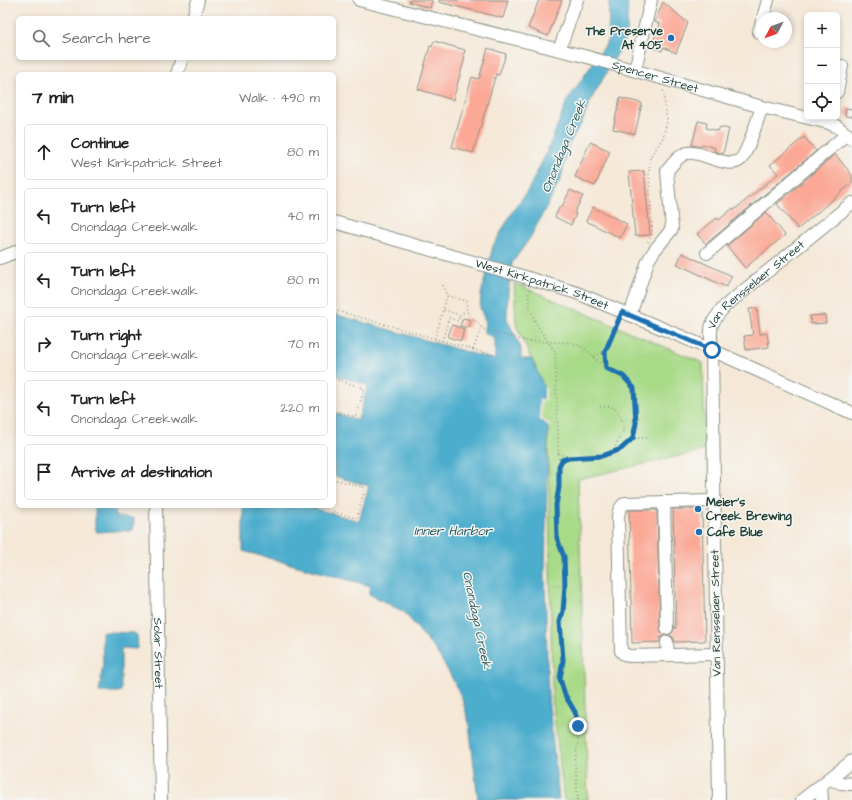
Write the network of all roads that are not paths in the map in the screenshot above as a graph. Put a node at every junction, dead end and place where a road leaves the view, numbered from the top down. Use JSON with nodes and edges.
{"nodes":[{"id":1,"x":198,"y":0,"type":"edge"},
{"id":2,"x":360,"y":0,"type":"edge"},
{"id":3,"x":577,"y":0,"type":"edge"},
{"id":4,"x":651,"y":0,"type":"edge"},
{"id":5,"x":768,"y":0,"type":"edge"},
{"id":6,"x":765,"y":12,"type":"edge"},
{"id":7,"x":194,"y":16,"type":"edge"},
{"id":8,"x":559,"y":50,"type":"junction"},
{"id":9,"x":181,"y":60,"type":"edge"},
{"id":10,"x":842,"y":66,"type":"dead end"},
{"id":11,"x":635,"y":70,"type":"junction"},
{"id":12,"x":178,"y":72,"type":"edge"},
{"id":13,"x":839,"y":84,"type":"edge"},
{"id":14,"x":762,"y":107,"type":"junction"},
{"id":15,"x":832,"y":121,"type":"edge"},
{"id":16,"x":850,"y":137,"type":"edge"},
{"id":17,"x":852,"y":203,"type":"edge"},
{"id":18,"x":336,"y":223,"type":"edge"},
{"id":19,"x":16,"y":252,"type":"edge"},
{"id":20,"x":708,"y":253,"type":"dead end"},
{"id":21,"x":0,"y":258,"type":"edge"},
{"id":22,"x":626,"y":314,"type":"junction"},
{"id":23,"x":712,"y":350,"type":"junction"},
{"id":24,"x":852,"y":414,"type":"edge"},
{"id":25,"x":714,"y":501,"type":"junction"},
{"id":26,"x":664,"y":502,"type":"junction"},
{"id":27,"x":156,"y":508,"type":"edge"},
{"id":28,"x":667,"y":628,"type":"dead end"},
{"id":29,"x":667,"y":642,"type":"dead end"},
{"id":30,"x":716,"y":654,"type":"junction"},
{"id":31,"x":668,"y":655,"type":"junction"},
{"id":32,"x":852,"y":761,"type":"edge"},
{"id":33,"x":826,"y":782,"type":"junction"},
{"id":34,"x":852,"y":784,"type":"edge"},
{"id":35,"x":161,"y":800,"type":"edge"},
{"id":36,"x":719,"y":800,"type":"edge"},
{"id":37,"x":802,"y":800,"type":"edge"},
{"id":38,"x":822,"y":800,"type":"edge"}],
"edges":[{"from":1,"to":7,"type":"street"},
{"from":2,"to":8,"type":"street","name":"Spencer Street"},
{"from":3,"to":8,"type":"street"},
{"from":4,"to":11,"type":"street"},
{"from":5,"to":6,"type":"street"},
{"from":8,"to":11,"type":"street","name":"Spencer Street"},
{"from":9,"to":12,"type":"street"},
{"from":10,"to":13,"type":"street"},
{"from":11,"to":14,"type":"street","name":"Spencer Street"},
{"from":14,"to":15,"type":"street","name":"Spencer Street"},
{"from":14,"to":22,"type":"street"},
{"from":15,"to":16,"type":"street","name":"Spencer Street"},
{"from":16,"to":20,"type":"street"},
{"from":17,"to":23,"type":"street","name":"Van Rensselaer Street"},
{"from":18,"to":22,"type":"street","name":"West Kirkpatrick Street"},
{"from":19,"to":21,"type":"street"},
{"from":22,"to":23,"type":"street","name":"West Kirkpatrick Street"},
{"from":23,"to":24,"type":"street","name":"West Kirkpatrick Street"},
{"from":23,"to":25,"type":"street","name":"Van Rensselaer Street"},
{"from":25,"to":26,"type":"street"},
{"from":25,"to":30,"type":"street","name":"Van Rensselaer Street"},
{"from":26,"to":28,"type":"street"},
{"from":26,"to":31,"type":"street"},
{"from":27,"to":35,"type":"street","name":"Solar Street"},
{"from":29,"to":31,"type":"street"},
{"from":30,"to":31,"type":"street"},
{"from":30,"to":36,"type":"street","name":"Van Rensselaer Street"},
{"from":32,"to":33,"type":"street"},
{"from":33,"to":34,"type":"street"},
{"from":33,"to":37,"type":"street"},
{"from":33,"to":38,"type":"street"}]}
